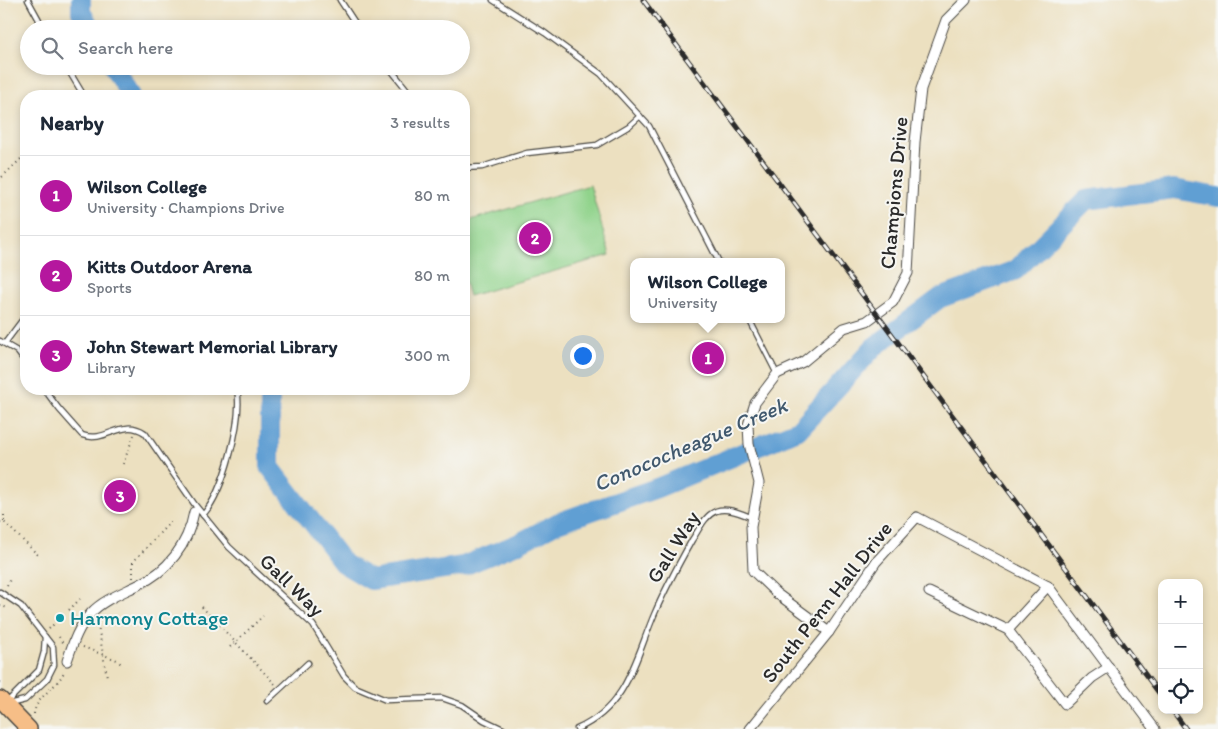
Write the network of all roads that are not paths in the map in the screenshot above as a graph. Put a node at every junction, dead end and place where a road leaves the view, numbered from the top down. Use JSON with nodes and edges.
{"nodes":[{"id":1,"x":28,"y":0,"type":"edge"},
{"id":2,"x":340,"y":0,"type":"edge"},
{"id":3,"x":493,"y":0,"type":"edge"},
{"id":4,"x":966,"y":0,"type":"edge"},
{"id":5,"x":39,"y":20,"type":"edge"},
{"id":6,"x":353,"y":20,"type":"edge"},
{"id":7,"x":71,"y":75,"type":"edge"},
{"id":8,"x":395,"y":75,"type":"edge"},
{"id":9,"x":80,"y":90,"type":"edge"},
{"id":10,"x":407,"y":90,"type":"edge"},
{"id":11,"x":640,"y":116,"type":"junction"},
{"id":12,"x":470,"y":168,"type":"edge"},
{"id":13,"x":717,"y":258,"type":"edge"},
{"id":14,"x":20,"y":322,"type":"edge"},
{"id":15,"x":751,"y":323,"type":"edge"},
{"id":16,"x":3,"y":342,"type":"edge"},
{"id":17,"x":20,"y":355,"type":"edge"},
{"id":18,"x":777,"y":374,"type":"junction"},
{"id":19,"x":48,"y":395,"type":"edge"},
{"id":20,"x":236,"y":395,"type":"edge"},
{"id":21,"x":195,"y":509,"type":"junction"},
{"id":22,"x":204,"y":514,"type":"junction"},
{"id":23,"x":753,"y":518,"type":"junction"},
{"id":24,"x":1048,"y":586,"type":"junction"},
{"id":25,"x":0,"y":592,"type":"edge"},
{"id":26,"x":929,"y":592,"type":"dead end"},
{"id":27,"x":1008,"y":630,"type":"junction"},
{"id":28,"x":829,"y":632,"type":"junction"},
{"id":29,"x":45,"y":637,"type":"junction"},
{"id":30,"x":67,"y":661,"type":"dead end"},
{"id":31,"x":308,"y":662,"type":"dead end"},
{"id":32,"x":1109,"y":667,"type":"junction"},
{"id":33,"x":2,"y":699,"type":"edge"},
{"id":34,"x":267,"y":701,"type":"dead end"},
{"id":35,"x":31,"y":722,"type":"edge"},
{"id":36,"x":503,"y":729,"type":"edge"},
{"id":37,"x":577,"y":729,"type":"edge"},
{"id":38,"x":750,"y":729,"type":"edge"},
{"id":39,"x":1155,"y":729,"type":"edge"}],
"edges":[{"from":1,"to":5,"type":"lane"},
{"from":2,"to":6,"type":"lane"},
{"from":3,"to":11,"type":"lane"},
{"from":4,"to":18,"type":"street","name":"Champions Drive"},
{"from":7,"to":9,"type":"lane"},
{"from":8,"to":10,"type":"lane"},
{"from":11,"to":12,"type":"lane"},
{"from":11,"to":13,"type":"lane"},
{"from":14,"to":16,"type":"lane"},
{"from":15,"to":18,"type":"lane"},
{"from":16,"to":17,"type":"lane"},
{"from":18,"to":23,"type":"street","name":"Champions Drive"},
{"from":19,"to":21,"type":"lane","name":"Gall Way"},
{"from":20,"to":22,"type":"lane"},
{"from":21,"to":22,"type":"lane","name":"Gall Way"},
{"from":21,"to":30,"type":"street"},
{"from":22,"to":36,"type":"lane","name":"Gall Way"},
{"from":23,"to":28,"type":"street"},
{"from":23,"to":37,"type":"lane","name":"Gall Way"},
{"from":24,"to":27,"type":"street"},
{"from":24,"to":28,"type":"street","name":"South Penn Hall Drive"},
{"from":24,"to":32,"type":"street","name":"South Penn Hall Drive"},
{"from":25,"to":29,"type":"lane"},
{"from":26,"to":27,"type":"street"},
{"from":27,"to":32,"type":"street"},
{"from":28,"to":38,"type":"street","name":"South Penn Hall Drive"},
{"from":29,"to":33,"type":"lane"},
{"from":29,"to":33,"type":"lane"},
{"from":31,"to":34,"type":"lane"},
{"from":32,"to":39,"type":"street","name":"South Penn Hall Drive"},
{"from":33,"to":35,"type":"main road"}]}
